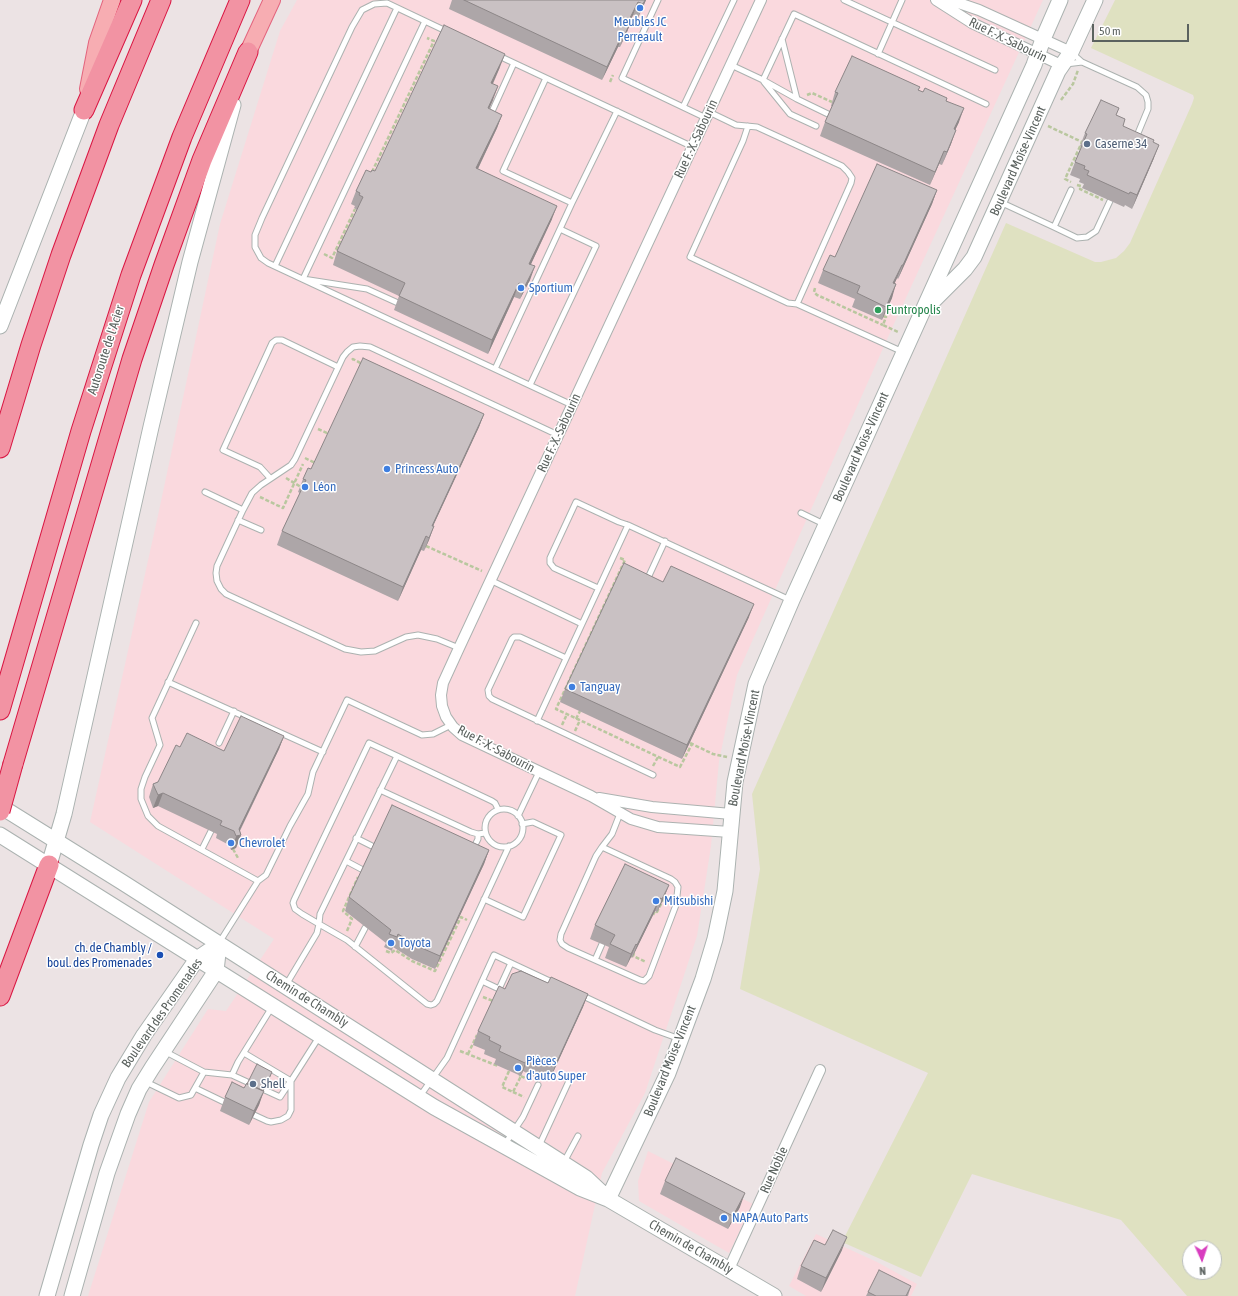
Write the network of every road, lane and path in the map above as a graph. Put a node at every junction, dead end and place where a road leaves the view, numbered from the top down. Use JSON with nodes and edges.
{"nodes":[{"id":1,"x":112,"y":0,"type":"edge"},
{"id":2,"x":132,"y":0,"type":"edge"},
{"id":3,"x":161,"y":0,"type":"edge"},
{"id":4,"x":240,"y":0,"type":"edge"},
{"id":5,"x":272,"y":0,"type":"edge"},
{"id":6,"x":658,"y":0,"type":"edge"},
{"id":7,"x":734,"y":0,"type":"edge"},
{"id":8,"x":761,"y":0,"type":"edge"},
{"id":9,"x":844,"y":0,"type":"edge"},
{"id":10,"x":902,"y":0,"type":"edge"},
{"id":11,"x":936,"y":0,"type":"edge"},
{"id":12,"x":950,"y":0,"type":"edge"},
{"id":13,"x":1060,"y":0,"type":"edge"},
{"id":14,"x":1095,"y":0,"type":"edge"},
{"id":15,"x":397,"y":8,"type":"junction"},
{"id":16,"x":425,"y":21,"type":"junction"},
{"id":17,"x":892,"y":22,"type":"junction"},
{"id":18,"x":452,"y":34,"type":"edge"},
{"id":19,"x":782,"y":39,"type":"junction"},
{"id":20,"x":1043,"y":39,"type":"junction"},
{"id":21,"x":434,"y":41,"type":"dead end"},
{"id":22,"x":248,"y":52,"type":"junction"},
{"id":23,"x":494,"y":53,"type":"edge"},
{"id":24,"x":878,"y":54,"type":"junction"},
{"id":25,"x":1038,"y":54,"type":"junction"},
{"id":26,"x":1076,"y":57,"type":"junction"},
{"id":27,"x":514,"y":63,"type":"junction"},
{"id":28,"x":731,"y":65,"type":"junction"},
{"id":29,"x":1061,"y":65,"type":"junction"},
{"id":30,"x":995,"y":70,"type":"dead end"},
{"id":31,"x":546,"y":78,"type":"junction"},
{"id":32,"x":762,"y":80,"type":"junction"},
{"id":33,"x":812,"y":93,"type":"dead end"},
{"id":34,"x":797,"y":99,"type":"junction"},
{"id":35,"x":832,"y":102,"type":"edge"},
{"id":36,"x":986,"y":104,"type":"dead end"},
{"id":37,"x":683,"y":107,"type":"junction"},
{"id":38,"x":84,"y":110,"type":"junction"},
{"id":39,"x":617,"y":111,"type":"junction"},
{"id":40,"x":830,"y":114,"type":"edge"},
{"id":41,"x":708,"y":115,"type":"junction"},
{"id":42,"x":488,"y":121,"type":"edge"},
{"id":43,"x":748,"y":126,"type":"junction"},
{"id":44,"x":816,"y":126,"type":"dead end"},
{"id":45,"x":1048,"y":126,"type":"dead end"},
{"id":46,"x":1131,"y":134,"type":"edge"},
{"id":47,"x":1137,"y":136,"type":"junction"},
{"id":48,"x":1133,"y":146,"type":"edge"},
{"id":49,"x":693,"y":147,"type":"junction"},
{"id":50,"x":370,"y":176,"type":"edge"},
{"id":51,"x":1071,"y":190,"type":"dead end"},
{"id":52,"x":1092,"y":195,"type":"dead end"},
{"id":53,"x":999,"y":201,"type":"junction"},
{"id":54,"x":1110,"y":201,"type":"dead end"},
{"id":55,"x":572,"y":203,"type":"junction"},
{"id":56,"x":355,"y":209,"type":"dead end"},
{"id":57,"x":1054,"y":227,"type":"junction"},
{"id":58,"x":560,"y":229,"type":"junction"},
{"id":59,"x":332,"y":258,"type":"dead end"},
{"id":60,"x":275,"y":266,"type":"junction"},
{"id":61,"x":303,"y":279,"type":"junction"},
{"id":62,"x":815,"y":286,"type":"dead end"},
{"id":63,"x":398,"y":303,"type":"edge"},
{"id":64,"x":797,"y":304,"type":"junction"},
{"id":65,"x":924,"y":310,"type":"junction"},
{"id":66,"x":883,"y":316,"type":"edge"},
{"id":67,"x":883,"y":325,"type":"junction"},
{"id":68,"x":0,"y":326,"type":"edge"},
{"id":69,"x":898,"y":332,"type":"dead end"},
{"id":70,"x":904,"y":353,"type":"junction"},
{"id":71,"x":349,"y":366,"type":"dead end"},
{"id":72,"x":366,"y":366,"type":"edge"},
{"id":73,"x":338,"y":367,"type":"junction"},
{"id":74,"x":495,"y":369,"type":"junction"},
{"id":75,"x":530,"y":385,"type":"junction"},
{"id":76,"x":572,"y":405,"type":"junction"},
{"id":77,"x":323,"y":423,"type":"dead end"},
{"id":78,"x":329,"y":434,"type":"edge"},
{"id":79,"x":558,"y":435,"type":"junction"},
{"id":80,"x":0,"y":448,"type":"edge"},
{"id":81,"x":310,"y":452,"type":"dead end"},
{"id":82,"x":306,"y":459,"type":"junction"},
{"id":83,"x":315,"y":463,"type":"edge"},
{"id":84,"x":301,"y":470,"type":"junction"},
{"id":85,"x":305,"y":472,"type":"edge"},
{"id":86,"x":270,"y":478,"type":"junction"},
{"id":87,"x":288,"y":480,"type":"dead end"},
{"id":88,"x":294,"y":483,"type":"junction"},
{"id":89,"x":301,"y":487,"type":"edge"},
{"id":90,"x":205,"y":492,"type":"dead end"},
{"id":91,"x":252,"y":493,"type":"junction"},
{"id":92,"x":243,"y":510,"type":"junction"},
{"id":93,"x":801,"y":513,"type":"dead end"},
{"id":94,"x":238,"y":520,"type":"junction"},
{"id":95,"x":628,"y":525,"type":"junction"},
{"id":96,"x":826,"y":525,"type":"junction"},
{"id":97,"x":261,"y":530,"type":"dead end"},
{"id":98,"x":665,"y":542,"type":"junction"},
{"id":99,"x":426,"y":546,"type":"edge"},
{"id":100,"x":625,"y":560,"type":"dead end"},
{"id":101,"x":482,"y":571,"type":"dead end"},
{"id":102,"x":490,"y":580,"type":"junction"},
{"id":103,"x":598,"y":588,"type":"junction"},
{"id":104,"x":643,"y":588,"type":"edge"},
{"id":105,"x":792,"y":600,"type":"junction"},
{"id":106,"x":196,"y":623,"type":"dead end"},
{"id":107,"x":582,"y":624,"type":"junction"},
{"id":108,"x":459,"y":648,"type":"junction"},
{"id":109,"x":566,"y":658,"type":"junction"},
{"id":110,"x":168,"y":682,"type":"junction"},
{"id":111,"x":0,"y":710,"type":"edge"},
{"id":112,"x":580,"y":711,"type":"dead end"},
{"id":113,"x":234,"y":712,"type":"junction"},
{"id":114,"x":576,"y":719,"type":"junction"},
{"id":115,"x":537,"y":721,"type":"junction"},
{"id":116,"x":451,"y":725,"type":"junction"},
{"id":117,"x":219,"y":743,"type":"dead end"},
{"id":118,"x":323,"y":752,"type":"junction"},
{"id":119,"x":397,"y":756,"type":"junction"},
{"id":120,"x":732,"y":757,"type":"dead end"},
{"id":121,"x":539,"y":772,"type":"junction"},
{"id":122,"x":653,"y":775,"type":"dead end"},
{"id":123,"x":380,"y":790,"type":"junction"},
{"id":124,"x":591,"y":796,"type":"junction"},
{"id":125,"x":624,"y":803,"type":"junction"},
{"id":126,"x":411,"y":804,"type":"junction"},
{"id":127,"x":0,"y":806,"type":"edge"},
{"id":128,"x":498,"y":809,"type":"junction"},
{"id":129,"x":0,"y":811,"type":"edge"},
{"id":130,"x":408,"y":811,"type":"edge"},
{"id":131,"x":621,"y":814,"type":"junction"},
{"id":132,"x":732,"y":814,"type":"junction"},
{"id":133,"x":518,"y":816,"type":"junction"},
{"id":134,"x":522,"y":824,"type":"junction"},
{"id":135,"x":211,"y":831,"type":"dead end"},
{"id":136,"x":730,"y":832,"type":"junction"},
{"id":137,"x":486,"y":833,"type":"junction"},
{"id":138,"x":478,"y":834,"type":"junction"},
{"id":139,"x":0,"y":835,"type":"edge"},
{"id":140,"x":356,"y":838,"type":"junction"},
{"id":141,"x":56,"y":841,"type":"junction"},
{"id":142,"x":509,"y":846,"type":"junction"},
{"id":143,"x":374,"y":847,"type":"edge"},
{"id":144,"x":602,"y":847,"type":"junction"},
{"id":145,"x":202,"y":849,"type":"junction"},
{"id":146,"x":234,"y":849,"type":"dead end"},
{"id":147,"x":469,"y":857,"type":"edge"},
{"id":148,"x":238,"y":858,"type":"dead end"},
{"id":149,"x":346,"y":861,"type":"junction"},
{"id":150,"x":49,"y":865,"type":"junction"},
{"id":151,"x":364,"y":870,"type":"edge"},
{"id":152,"x":353,"y":873,"type":"dead end"},
{"id":153,"x":258,"y":881,"type":"junction"},
{"id":154,"x":658,"y":893,"type":"edge"},
{"id":155,"x":484,"y":899,"type":"junction"},
{"id":156,"x":652,"y":917,"type":"edge"},
{"id":157,"x":466,"y":920,"type":"dead end"},
{"id":158,"x":319,"y":924,"type":"junction"},
{"id":159,"x":365,"y":928,"type":"dead end"},
{"id":160,"x":347,"y":930,"type":"dead end"},
{"id":161,"x":219,"y":944,"type":"junction"},
{"id":162,"x":602,"y":944,"type":"dead end"},
{"id":163,"x":355,"y":947,"type":"junction"},
{"id":164,"x":636,"y":950,"type":"edge"},
{"id":165,"x":384,"y":954,"type":"dead end"},
{"id":166,"x":197,"y":959,"type":"junction"},
{"id":167,"x":595,"y":960,"type":"junction"},
{"id":168,"x":645,"y":962,"type":"dead end"},
{"id":169,"x":511,"y":963,"type":"junction"},
{"id":170,"x":216,"y":971,"type":"junction"},
{"id":171,"x":435,"y":971,"type":"junction"},
{"id":172,"x":441,"y":974,"type":"dead end"},
{"id":173,"x":506,"y":976,"type":"junction"},
{"id":174,"x":512,"y":979,"type":"edge"},
{"id":175,"x":482,"y":981,"type":"junction"},
{"id":176,"x":558,"y":985,"type":"edge"},
{"id":177,"x":285,"y":986,"type":"junction"},
{"id":178,"x":578,"y":994,"type":"edge"},
{"id":179,"x":0,"y":996,"type":"edge"},
{"id":180,"x":482,"y":996,"type":"dead end"},
{"id":181,"x":272,"y":1006,"type":"junction"},
{"id":182,"x":490,"y":1008,"type":"edge"},
{"id":183,"x":477,"y":1034,"type":"dead end"},
{"id":184,"x":320,"y":1036,"type":"junction"},
{"id":185,"x":680,"y":1040,"type":"junction"},
{"id":186,"x":458,"y":1050,"type":"dead end"},
{"id":187,"x":164,"y":1051,"type":"junction"},
{"id":188,"x":244,"y":1053,"type":"junction"},
{"id":189,"x":468,"y":1054,"type":"junction"},
{"id":190,"x":499,"y":1066,"type":"dead end"},
{"id":191,"x":504,"y":1069,"type":"dead end"},
{"id":192,"x":820,"y":1070,"type":"dead end"},
{"id":193,"x":510,"y":1071,"type":"junction"},
{"id":194,"x":204,"y":1072,"type":"junction"},
{"id":195,"x":232,"y":1075,"type":"junction"},
{"id":196,"x":433,"y":1079,"type":"junction"},
{"id":197,"x":144,"y":1081,"type":"junction"},
{"id":198,"x":291,"y":1081,"type":"junction"},
{"id":199,"x":569,"y":1081,"type":"dead end"},
{"id":200,"x":538,"y":1085,"type":"dead end"},
{"id":201,"x":195,"y":1088,"type":"junction"},
{"id":202,"x":419,"y":1098,"type":"junction"},
{"id":203,"x":224,"y":1102,"type":"edge"},
{"id":204,"x":254,"y":1115,"type":"edge"},
{"id":205,"x":514,"y":1131,"type":"junction"},
{"id":206,"x":578,"y":1136,"type":"dead end"},
{"id":207,"x":504,"y":1146,"type":"junction"},
{"id":208,"x":539,"y":1147,"type":"junction"},
{"id":209,"x":531,"y":1161,"type":"junction"},
{"id":210,"x":560,"y":1169,"type":"junction"},
{"id":211,"x":608,"y":1199,"type":"junction"},
{"id":212,"x":729,"y":1269,"type":"junction"},
{"id":213,"x":47,"y":1296,"type":"edge"},
{"id":214,"x":72,"y":1296,"type":"edge"},
{"id":215,"x":774,"y":1296,"type":"edge"}],
"edges":[{"from":1,"to":38,"type":"main road"},
{"from":2,"to":38,"type":"highway"},
{"from":3,"to":80,"type":"highway"},
{"from":4,"to":111,"type":"highway","name":"Autoroute de l'Acier"},
{"from":5,"to":22,"type":"main road"},
{"from":6,"to":37,"type":"lane"},
{"from":7,"to":37,"type":"lane"},
{"from":8,"to":28,"type":"street","name":"Rue F.-X.-Sabourin"},
{"from":9,"to":17,"type":"lane"},
{"from":10,"to":17,"type":"lane"},
{"from":11,"to":25,"type":"street","name":"Rue F.-X.-Sabourin"},
{"from":12,"to":20,"type":"street","name":"Rue F.-X.-Sabourin"},
{"from":13,"to":20,"type":"street","name":"Boulevard Moïse-Vincent"},
{"from":14,"to":26,"type":"street","name":"Boulevard Moïse-Vincent"},
{"from":15,"to":16,"type":"lane"},
{"from":15,"to":60,"type":"lane"},
{"from":15,"to":60,"type":"lane"},
{"from":16,"to":18,"type":"lane"},
{"from":16,"to":61,"type":"lane"},
{"from":17,"to":24,"type":"lane"},
{"from":17,"to":30,"type":"lane"},
{"from":19,"to":24,"type":"lane"},
{"from":19,"to":32,"type":"lane"},
{"from":19,"to":34,"type":"lane"},
{"from":20,"to":25,"type":"street","name":"Boulevard Moïse-Vincent"},
{"from":20,"to":26,"type":"street","name":"Rue F.-X.-Sabourin"},
{"from":21,"to":50,"type":"path"},
{"from":22,"to":129,"type":"highway","bridge":true},
{"from":22,"to":141,"type":"street"},
{"from":23,"to":27,"type":"lane"},
{"from":24,"to":36,"type":"lane"},
{"from":25,"to":29,"type":"street","name":"Rue F.-X.-Sabourin"},
{"from":25,"to":65,"type":"street","name":"Boulevard Moïse-Vincent"},
{"from":26,"to":29,"type":"street","name":"Boulevard Moïse-Vincent"},
{"from":26,"to":47,"type":"lane"},
{"from":27,"to":31,"type":"lane"},
{"from":27,"to":42,"type":"lane"},
{"from":28,"to":32,"type":"lane"},
{"from":28,"to":41,"type":"street","name":"Rue F.-X.-Sabourin"},
{"from":29,"to":53,"type":"street","name":"Boulevard Moïse-Vincent"},
{"from":31,"to":39,"type":"lane"},
{"from":31,"to":55,"type":"lane"},
{"from":32,"to":34,"type":"lane"},
{"from":32,"to":44,"type":"lane"},
{"from":33,"to":35,"type":"path"},
{"from":34,"to":40,"type":"lane"},
{"from":37,"to":41,"type":"lane"},
{"from":38,"to":68,"type":"street"},
{"from":39,"to":49,"type":"lane"},
{"from":39,"to":55,"type":"lane"},
{"from":41,"to":43,"type":"lane"},
{"from":41,"to":49,"type":"street","name":"Rue F.-X.-Sabourin"},
{"from":43,"to":64,"type":"lane"},
{"from":43,"to":64,"type":"lane"},
{"from":45,"to":52,"type":"path"},
{"from":46,"to":47,"type":"lane"},
{"from":47,"to":48,"type":"lane"},
{"from":49,"to":76,"type":"street","name":"Rue F.-X.-Sabourin"},
{"from":51,"to":57,"type":"lane"},
{"from":53,"to":57,"type":"lane"},
{"from":53,"to":65,"type":"street","name":"Boulevard Moïse-Vincent"},
{"from":54,"to":57,"type":"lane"},
{"from":55,"to":58,"type":"lane"},
{"from":56,"to":59,"type":"path"},
{"from":58,"to":74,"type":"lane"},
{"from":58,"to":75,"type":"lane"},
{"from":60,"to":61,"type":"lane"},
{"from":61,"to":63,"type":"lane"},
{"from":61,"to":74,"type":"lane"},
{"from":62,"to":67,"type":"path"},
{"from":64,"to":70,"type":"lane"},
{"from":65,"to":70,"type":"street","name":"Boulevard Moïse-Vincent"},
{"from":66,"to":67,"type":"path"},
{"from":67,"to":69,"type":"path"},
{"from":70,"to":96,"type":"street","name":"Boulevard Moïse-Vincent"},
{"from":71,"to":72,"type":"path"},
{"from":73,"to":79,"type":"lane"},
{"from":73,"to":86,"type":"lane"},
{"from":73,"to":86,"type":"lane"},
{"from":74,"to":75,"type":"lane"},
{"from":75,"to":76,"type":"lane"},
{"from":76,"to":79,"type":"street","name":"Rue F.-X.-Sabourin"},
{"from":77,"to":78,"type":"path"},
{"from":79,"to":102,"type":"street","name":"Rue F.-X.-Sabourin"},
{"from":81,"to":82,"type":"path"},
{"from":82,"to":83,"type":"path"},
{"from":82,"to":84,"type":"path"},
{"from":84,"to":85,"type":"path"},
{"from":84,"to":88,"type":"path"},
{"from":86,"to":91,"type":"lane"},
{"from":87,"to":88,"type":"path"},
{"from":88,"to":89,"type":"path"},
{"from":88,"to":91,"type":"path"},
{"from":90,"to":92,"type":"lane"},
{"from":91,"to":92,"type":"lane"},
{"from":92,"to":94,"type":"lane"},
{"from":93,"to":96,"type":"lane"},
{"from":94,"to":97,"type":"lane"},
{"from":94,"to":108,"type":"lane"},
{"from":95,"to":98,"type":"lane"},
{"from":95,"to":103,"type":"lane"},
{"from":95,"to":103,"type":"lane"},
{"from":96,"to":105,"type":"street","name":"Boulevard Moïse-Vincent"},
{"from":98,"to":104,"type":"lane"},
{"from":98,"to":105,"type":"lane"},
{"from":99,"to":101,"type":"path"},
{"from":100,"to":114,"type":"path"},
{"from":102,"to":107,"type":"lane"},
{"from":102,"to":108,"type":"street","name":"Rue F.-X.-Sabourin"},
{"from":103,"to":107,"type":"lane"},
{"from":105,"to":132,"type":"street","name":"Boulevard Moïse-Vincent"},
{"from":106,"to":110,"type":"lane"},
{"from":107,"to":109,"type":"lane"},
{"from":108,"to":116,"type":"street","name":"Rue F.-X.-Sabourin"},
{"from":109,"to":115,"type":"lane"},
{"from":109,"to":115,"type":"lane"},
{"from":110,"to":113,"type":"lane"},
{"from":110,"to":145,"type":"lane"},
{"from":112,"to":114,"type":"path"},
{"from":113,"to":117,"type":"lane"},
{"from":113,"to":118,"type":"lane"},
{"from":114,"to":120,"type":"path"},
{"from":115,"to":122,"type":"lane"},
{"from":116,"to":118,"type":"lane"},
{"from":116,"to":121,"type":"street","name":"Rue F.-X.-Sabourin"},
{"from":118,"to":153,"type":"lane"},
{"from":119,"to":123,"type":"lane"},
{"from":119,"to":128,"type":"lane"},
{"from":119,"to":158,"type":"lane"},
{"from":121,"to":124,"type":"street","name":"Rue F.-X.-Sabourin"},
{"from":121,"to":133,"type":"lane"},
{"from":123,"to":126,"type":"lane"},
{"from":123,"to":140,"type":"lane"},
{"from":124,"to":125,"type":"street","name":"Rue F.-X.-Sabourin"},
{"from":124,"to":131,"type":"street","name":"Rue F.-X.-Sabourin"},
{"from":125,"to":131,"type":"lane"},
{"from":125,"to":132,"type":"street","name":"Rue F.-X.-Sabourin"},
{"from":126,"to":130,"type":"lane"},
{"from":126,"to":138,"type":"lane"},
{"from":127,"to":141,"type":"street","name":"Chemin de Chambly"},
{"from":128,"to":133,"type":"lane"},
{"from":128,"to":137,"type":"lane"},
{"from":131,"to":136,"type":"street","name":"Rue F.-X.-Sabourin"},
{"from":131,"to":144,"type":"lane"},
{"from":132,"to":136,"type":"street","name":"Boulevard Moïse-Vincent"},
{"from":133,"to":134,"type":"lane"},
{"from":134,"to":142,"type":"lane"},
{"from":134,"to":155,"type":"lane"},
{"from":135,"to":145,"type":"lane"},
{"from":136,"to":185,"type":"street","name":"Boulevard Moïse-Vincent"},
{"from":137,"to":138,"type":"lane"},
{"from":137,"to":142,"type":"lane"},
{"from":138,"to":147,"type":"lane"},
{"from":139,"to":150,"type":"street","name":"Chemin de Chambly"},
{"from":140,"to":143,"type":"lane"},
{"from":140,"to":149,"type":"lane"},
{"from":141,"to":150,"type":"street"},
{"from":141,"to":161,"type":"street","name":"Chemin de Chambly"},
{"from":142,"to":155,"type":"lane"},
{"from":144,"to":167,"type":"lane"},
{"from":144,"to":167,"type":"lane"},
{"from":145,"to":153,"type":"lane"},
{"from":146,"to":148,"type":"path"},
{"from":149,"to":151,"type":"lane"},
{"from":149,"to":158,"type":"lane"},
{"from":150,"to":166,"type":"street","name":"Chemin de Chambly"},
{"from":150,"to":179,"type":"highway"},
{"from":152,"to":160,"type":"path"},
{"from":153,"to":161,"type":"lane"},
{"from":154,"to":156,"type":"path"},
{"from":155,"to":163,"type":"lane"},
{"from":157,"to":171,"type":"path"},
{"from":158,"to":163,"type":"lane"},
{"from":158,"to":177,"type":"lane"},
{"from":159,"to":163,"type":"lane"},
{"from":161,"to":166,"type":"street","name":"Boulevard des Promenades"},
{"from":161,"to":170,"type":"street","name":"Boulevard des Promenades"},
{"from":161,"to":177,"type":"street","name":"Chemin de Chambly"},
{"from":162,"to":167,"type":"lane"},
{"from":164,"to":168,"type":"path"},
{"from":165,"to":171,"type":"path"},
{"from":166,"to":170,"type":"street","name":"Chemin de Chambly"},
{"from":166,"to":213,"type":"street","name":"Boulevard des Promenades"},
{"from":169,"to":173,"type":"lane"},
{"from":169,"to":175,"type":"lane"},
{"from":169,"to":176,"type":"lane"},
{"from":170,"to":181,"type":"street","name":"Chemin de Chambly"},
{"from":170,"to":187,"type":"street","name":"Boulevard des Promenades"},
{"from":171,"to":172,"type":"path"},
{"from":173,"to":174,"type":"lane"},
{"from":173,"to":175,"type":"lane"},
{"from":175,"to":196,"type":"lane"},
{"from":177,"to":196,"type":"street","name":"Chemin de Chambly"},
{"from":178,"to":185,"type":"lane"},
{"from":180,"to":182,"type":"path"},
{"from":181,"to":184,"type":"street","name":"Chemin de Chambly"},
{"from":181,"to":188,"type":"lane"},
{"from":183,"to":189,"type":"path"},
{"from":184,"to":198,"type":"lane"},
{"from":184,"to":202,"type":"street","name":"Chemin de Chambly"},
{"from":185,"to":211,"type":"street","name":"Boulevard Moïse-Vincent"},
{"from":186,"to":189,"type":"path"},
{"from":187,"to":194,"type":"lane"},
{"from":187,"to":197,"type":"street","name":"Boulevard des Promenades"},
{"from":188,"to":195,"type":"lane"},
{"from":188,"to":198,"type":"lane"},
{"from":189,"to":190,"type":"path"},
{"from":191,"to":193,"type":"path"},
{"from":192,"to":212,"type":"street","name":"Rue Noble"},
{"from":193,"to":193,"type":"path"},
{"from":194,"to":195,"type":"lane"},
{"from":194,"to":201,"type":"lane"},
{"from":195,"to":198,"type":"lane"},
{"from":196,"to":202,"type":"lane"},
{"from":196,"to":205,"type":"street","name":"Chemin de Chambly"},
{"from":197,"to":201,"type":"lane"},
{"from":197,"to":214,"type":"street","name":"Boulevard des Promenades"},
{"from":198,"to":204,"type":"lane"},
{"from":199,"to":208,"type":"lane"},
{"from":200,"to":205,"type":"lane"},
{"from":201,"to":203,"type":"lane"},
{"from":202,"to":207,"type":"street","name":"Chemin de Chambly"},
{"from":205,"to":207,"type":"lane"},
{"from":205,"to":208,"type":"street","name":"Chemin de Chambly"},
{"from":206,"to":210,"type":"lane"},
{"from":207,"to":209,"type":"street","name":"Chemin de Chambly"},
{"from":208,"to":209,"type":"lane"},
{"from":208,"to":210,"type":"street","name":"Chemin de Chambly"},
{"from":209,"to":210,"type":"street","name":"Chemin de Chambly"},
{"from":210,"to":211,"type":"street","name":"Chemin de Chambly"},
{"from":211,"to":212,"type":"street","name":"Chemin de Chambly"},
{"from":212,"to":215,"type":"street","name":"Chemin de Chambly"}]}
